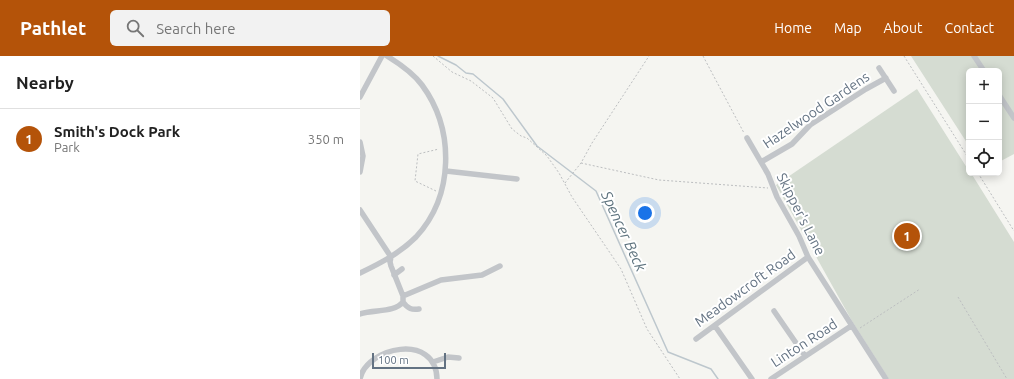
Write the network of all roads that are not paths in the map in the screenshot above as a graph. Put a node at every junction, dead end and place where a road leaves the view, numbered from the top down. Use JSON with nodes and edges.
{"nodes":[{"id":1,"x":382,"y":56,"type":"edge"},
{"id":2,"x":387,"y":56,"type":"edge"},
{"id":3,"x":974,"y":56,"type":"edge"},
{"id":4,"x":879,"y":68,"type":"dead end"},
{"id":5,"x":982,"y":68,"type":"edge"},
{"id":6,"x":886,"y":78,"type":"junction"},
{"id":7,"x":894,"y":91,"type":"dead end"},
{"id":8,"x":360,"y":97,"type":"edge"},
{"id":9,"x":1002,"y":100,"type":"edge"},
{"id":10,"x":1014,"y":118,"type":"edge"},
{"id":11,"x":747,"y":138,"type":"road end"},
{"id":12,"x":360,"y":142,"type":"edge"},
{"id":13,"x":761,"y":162,"type":"junction"},
{"id":14,"x":446,"y":171,"type":"junction"},
{"id":15,"x":360,"y":172,"type":"edge"},
{"id":16,"x":517,"y":179,"type":"dead end"},
{"id":17,"x":360,"y":210,"type":"edge"},
{"id":18,"x":808,"y":256,"type":"junction"},
{"id":19,"x":391,"y":258,"type":"junction"},
{"id":20,"x":500,"y":266,"type":"dead end"},
{"id":21,"x":402,"y":269,"type":"dead end"},
{"id":22,"x":360,"y":272,"type":"edge"},
{"id":23,"x":394,"y":275,"type":"junction"},
{"id":24,"x":403,"y":296,"type":"junction"},
{"id":25,"x":403,"y":302,"type":"junction"},
{"id":26,"x":420,"y":309,"type":"dead end"},
{"id":27,"x":774,"y":311,"type":"dead end"},
{"id":28,"x":360,"y":314,"type":"edge"},
{"id":29,"x":715,"y":326,"type":"junction"},
{"id":30,"x":851,"y":326,"type":"junction"},
{"id":31,"x":696,"y":339,"type":"dead end"},
{"id":32,"x":805,"y":356,"type":"junction"},
{"id":33,"x":458,"y":358,"type":"dead end"},
{"id":34,"x":433,"y":362,"type":"junction"},
{"id":35,"x":361,"y":369,"type":"edge"},
{"id":36,"x":360,"y":379,"type":"edge"},
{"id":37,"x":437,"y":379,"type":"edge"},
{"id":38,"x":752,"y":379,"type":"edge"},
{"id":39,"x":771,"y":379,"type":"edge"},
{"id":40,"x":886,"y":379,"type":"edge"}],
"edges":[{"from":1,"to":8,"type":"street"},
{"from":2,"to":14,"type":"street"},
{"from":3,"to":5,"type":"street"},
{"from":4,"to":6,"type":"street","name":"Hazelwood Gardens"},
{"from":6,"to":7,"type":"street","name":"Hazelwood Gardens"},
{"from":6,"to":13,"type":"street","name":"Hazelwood Gardens"},
{"from":9,"to":10,"type":"street"},
{"from":11,"to":13,"type":"street","name":"Skipper's Lane"},
{"from":12,"to":15,"type":"street"},
{"from":13,"to":18,"type":"street","name":"Skipper's Lane"},
{"from":14,"to":16,"type":"street"},
{"from":14,"to":19,"type":"street"},
{"from":17,"to":19,"type":"street"},
{"from":18,"to":29,"type":"street","name":"Meadowcroft Road"},
{"from":18,"to":30,"type":"street","name":"Skipper's Lane"},
{"from":19,"to":22,"type":"street"},
{"from":19,"to":23,"type":"street"},
{"from":20,"to":24,"type":"street"},
{"from":21,"to":23,"type":"street"},
{"from":23,"to":24,"type":"street"},
{"from":24,"to":25,"type":"street"},
{"from":25,"to":26,"type":"street"},
{"from":25,"to":28,"type":"street"},
{"from":27,"to":32,"type":"street"},
{"from":29,"to":31,"type":"street","name":"Meadowcroft Road"},
{"from":29,"to":38,"type":"street"},
{"from":30,"to":32,"type":"street","name":"Linton Road"},
{"from":30,"to":40,"type":"street","name":"Skipper's Lane"},
{"from":32,"to":39,"type":"street","name":"Linton Road"},
{"from":33,"to":34,"type":"street"},
{"from":34,"to":35,"type":"street"},
{"from":34,"to":37,"type":"street"},
{"from":35,"to":36,"type":"street"}]}
